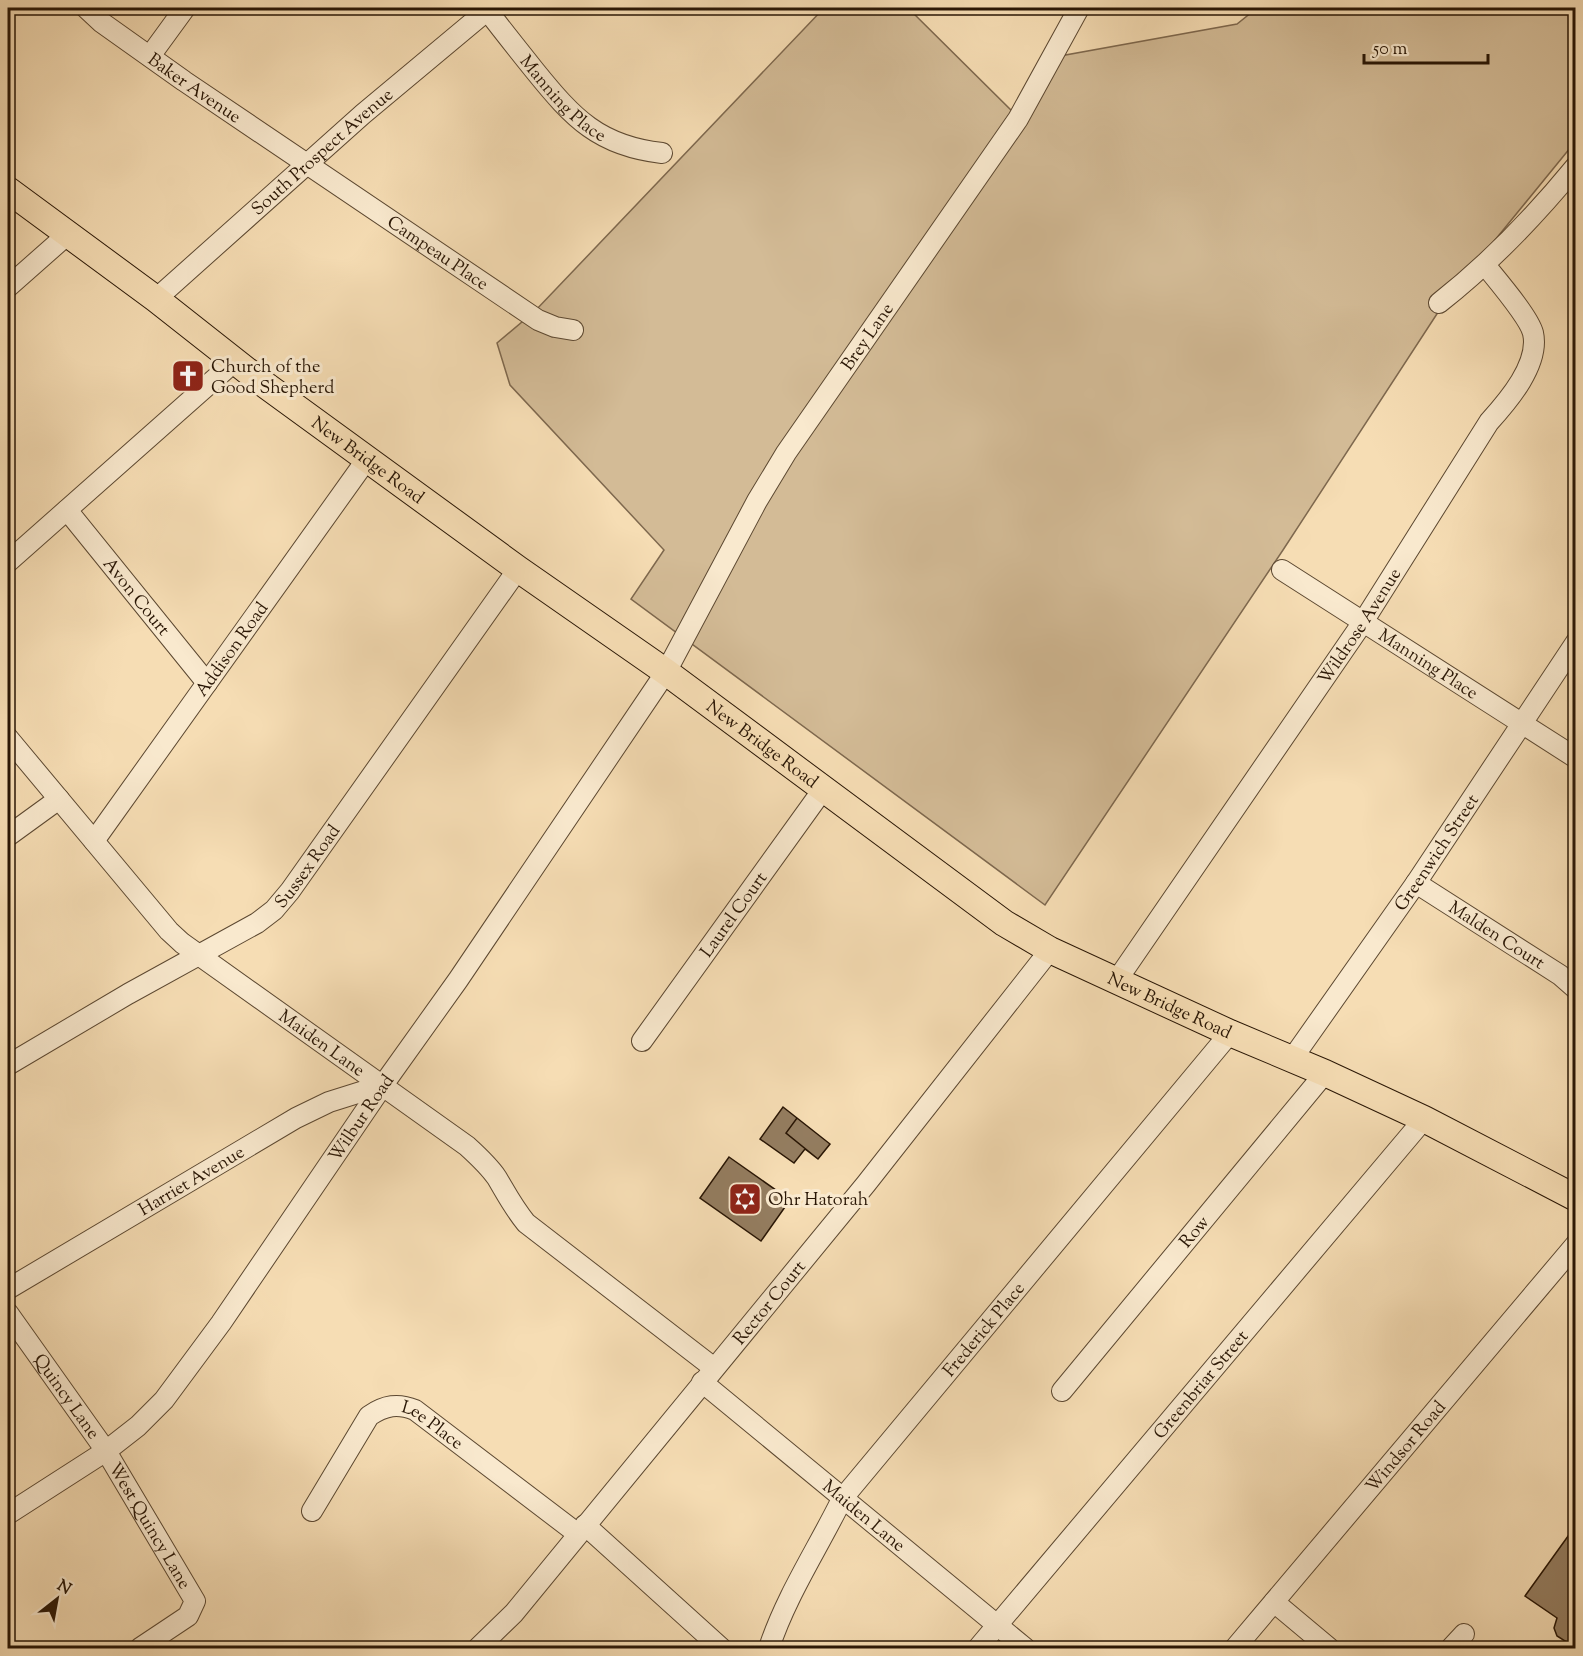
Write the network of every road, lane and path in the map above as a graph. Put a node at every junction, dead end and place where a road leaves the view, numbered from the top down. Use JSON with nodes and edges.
{"nodes":[{"id":1,"x":86,"y":8,"type":"edge"},
{"id":2,"x":185,"y":8,"type":"edge"},
{"id":3,"x":1079,"y":8,"type":"edge"},
{"id":4,"x":488,"y":9,"type":"edge"},
{"id":5,"x":150,"y":56,"type":"junction"},
{"id":6,"x":662,"y":153,"type":"dead end"},
{"id":7,"x":307,"y":164,"type":"junction"},
{"id":8,"x":1572,"y":176,"type":"edge"},
{"id":9,"x":8,"y":190,"type":"edge"},
{"id":10,"x":68,"y":234,"type":"junction"},
{"id":11,"x":1485,"y":265,"type":"junction"},
{"id":12,"x":8,"y":287,"type":"edge"},
{"id":13,"x":156,"y":299,"type":"junction"},
{"id":14,"x":1439,"y":303,"type":"dead end"},
{"id":15,"x":573,"y":330,"type":"dead end"},
{"id":16,"x":235,"y":361,"type":"junction"},
{"id":17,"x":367,"y":459,"type":"junction"},
{"id":18,"x":67,"y":510,"type":"junction"},
{"id":19,"x":8,"y":562,"type":"edge"},
{"id":20,"x":518,"y":569,"type":"junction"},
{"id":21,"x":1282,"y":570,"type":"dead end"},
{"id":22,"x":1363,"y":622,"type":"junction"},
{"id":23,"x":1575,"y":642,"type":"edge"},
{"id":24,"x":666,"y":672,"type":"junction"},
{"id":25,"x":207,"y":683,"type":"junction"},
{"id":26,"x":1521,"y":723,"type":"junction"},
{"id":27,"x":8,"y":738,"type":"edge"},
{"id":28,"x":1575,"y":758,"type":"edge"},
{"id":29,"x":824,"y":788,"type":"junction"},
{"id":30,"x":59,"y":800,"type":"junction"},
{"id":31,"x":8,"y":836,"type":"edge"},
{"id":32,"x":94,"y":842,"type":"junction"},
{"id":33,"x":1416,"y":883,"type":"junction"},
{"id":34,"x":1050,"y":950,"type":"junction"},
{"id":35,"x":200,"y":955,"type":"junction"},
{"id":36,"x":1117,"y":980,"type":"junction"},
{"id":37,"x":1575,"y":989,"type":"edge"},
{"id":38,"x":1230,"y":1033,"type":"junction"},
{"id":39,"x":642,"y":1041,"type":"dead end"},
{"id":40,"x":1292,"y":1059,"type":"junction"},
{"id":41,"x":8,"y":1065,"type":"edge"},
{"id":42,"x":1325,"y":1073,"type":"junction"},
{"id":43,"x":383,"y":1085,"type":"junction"},
{"id":44,"x":1424,"y":1119,"type":"junction"},
{"id":45,"x":1575,"y":1198,"type":"edge"},
{"id":46,"x":1575,"y":1244,"type":"edge"},
{"id":47,"x":8,"y":1289,"type":"edge"},
{"id":48,"x":8,"y":1313,"type":"edge"},
{"id":49,"x":708,"y":1375,"type":"junction"},
{"id":50,"x":1062,"y":1391,"type":"dead end"},
{"id":51,"x":106,"y":1451,"type":"junction"},
{"id":52,"x":842,"y":1499,"type":"junction"},
{"id":53,"x":312,"y":1511,"type":"dead end"},
{"id":54,"x":8,"y":1514,"type":"edge"},
{"id":55,"x":582,"y":1530,"type":"junction"},
{"id":56,"x":1274,"y":1602,"type":"junction"},
{"id":57,"x":997,"y":1625,"type":"junction"},
{"id":58,"x":140,"y":1648,"type":"edge"},
{"id":59,"x":478,"y":1648,"type":"edge"},
{"id":60,"x":721,"y":1648,"type":"edge"},
{"id":61,"x":769,"y":1648,"type":"edge"},
{"id":62,"x":978,"y":1648,"type":"edge"},
{"id":63,"x":1025,"y":1648,"type":"edge"},
{"id":64,"x":1235,"y":1648,"type":"edge"},
{"id":65,"x":1329,"y":1648,"type":"edge"}],
"edges":[{"from":1,"to":5,"type":"street","name":"Baker Avenue"},
{"from":2,"to":5,"type":"street"},
{"from":3,"to":24,"type":"street","name":"Brey Lane"},
{"from":4,"to":6,"type":"street","name":"Manning Place"},
{"from":4,"to":7,"type":"street","name":"South Prospect Avenue"},
{"from":5,"to":7,"type":"street","name":"Baker Avenue"},
{"from":7,"to":13,"type":"street","name":"South Prospect Avenue"},
{"from":7,"to":15,"type":"street","name":"Campeau Place"},
{"from":8,"to":11,"type":"street"},
{"from":9,"to":10,"type":"main road","name":"New Bridge Road"},
{"from":10,"to":12,"type":"street"},
{"from":10,"to":13,"type":"main road","name":"New Bridge Road"},
{"from":11,"to":14,"type":"street"},
{"from":11,"to":22,"type":"street","name":"Wildrose Avenue"},
{"from":13,"to":16,"type":"main road","name":"New Bridge Road"},
{"from":16,"to":17,"type":"main road","name":"New Bridge Road"},
{"from":16,"to":18,"type":"street"},
{"from":17,"to":20,"type":"main road","name":"New Bridge Road"},
{"from":17,"to":25,"type":"street","name":"Addison Road"},
{"from":18,"to":19,"type":"street"},
{"from":18,"to":25,"type":"street","name":"Avon Court"},
{"from":20,"to":24,"type":"main road","name":"New Bridge Road"},
{"from":20,"to":35,"type":"street","name":"Sussex Road"},
{"from":21,"to":22,"type":"street","name":"Manning Place"},
{"from":22,"to":26,"type":"street","name":"Manning Place"},
{"from":22,"to":36,"type":"street","name":"Wildrose Avenue"},
{"from":23,"to":26,"type":"street","name":"Greenwich Street"},
{"from":24,"to":29,"type":"main road","name":"New Bridge Road"},
{"from":24,"to":43,"type":"street","name":"Wilbur Road"},
{"from":25,"to":32,"type":"street","name":"Addison Road"},
{"from":26,"to":28,"type":"street","name":"Manning Place"},
{"from":26,"to":33,"type":"street","name":"Greenwich Street"},
{"from":27,"to":30,"type":"street","name":"Maiden Lane"},
{"from":29,"to":34,"type":"main road","name":"New Bridge Road"},
{"from":29,"to":39,"type":"street","name":"Laurel Court"},
{"from":30,"to":31,"type":"street"},
{"from":30,"to":32,"type":"street","name":"Maiden Lane"},
{"from":32,"to":35,"type":"street","name":"Maiden Lane"},
{"from":33,"to":37,"type":"street","name":"Malden Court"},
{"from":33,"to":40,"type":"street","name":"Greenwich Street"},
{"from":34,"to":36,"type":"main road","name":"New Bridge Road"},
{"from":34,"to":49,"type":"street","name":"Rector Court"},
{"from":35,"to":41,"type":"street","name":"Sussex Road"},
{"from":35,"to":43,"type":"street","name":"Maiden Lane"},
{"from":36,"to":38,"type":"main road","name":"New Bridge Road"},
{"from":38,"to":40,"type":"main road","name":"New Bridge Road"},
{"from":38,"to":52,"type":"street","name":"Frederick Place"},
{"from":40,"to":42,"type":"main road","name":"New Bridge Road"},
{"from":42,"to":44,"type":"main road","name":"New Bridge Road"},
{"from":42,"to":50,"type":"street","name":"Row"},
{"from":43,"to":47,"type":"street","name":"Harriet Avenue"},
{"from":43,"to":49,"type":"street","name":"Maiden Lane"},
{"from":43,"to":51,"type":"street","name":"Wilbur Road"},
{"from":44,"to":45,"type":"main road","name":"New Bridge Road"},
{"from":44,"to":57,"type":"street","name":"Greenbriar Street"},
{"from":46,"to":56,"type":"street","name":"Windsor Road"},
{"from":48,"to":51,"type":"street","name":"Quincy Lane"},
{"from":49,"to":52,"type":"street","name":"Maiden Lane"},
{"from":49,"to":55,"type":"street","name":"Rector Court"},
{"from":51,"to":54,"type":"street","name":"Wilbur Road"},
{"from":51,"to":58,"type":"street","name":"West Quincy Lane"},
{"from":52,"to":57,"type":"street","name":"Maiden Lane"},
{"from":52,"to":61,"type":"street","name":"Frederick Place"},
{"from":53,"to":55,"type":"street","name":"Lee Place"},
{"from":55,"to":59,"type":"street","name":"Rector Court"},
{"from":55,"to":60,"type":"street","name":"Lee Place"},
{"from":56,"to":64,"type":"street","name":"Windsor Road"},
{"from":56,"to":65,"type":"street"},
{"from":57,"to":62,"type":"street","name":"Greenbriar Street"},
{"from":57,"to":63,"type":"street","name":"Maiden Lane"}]}
